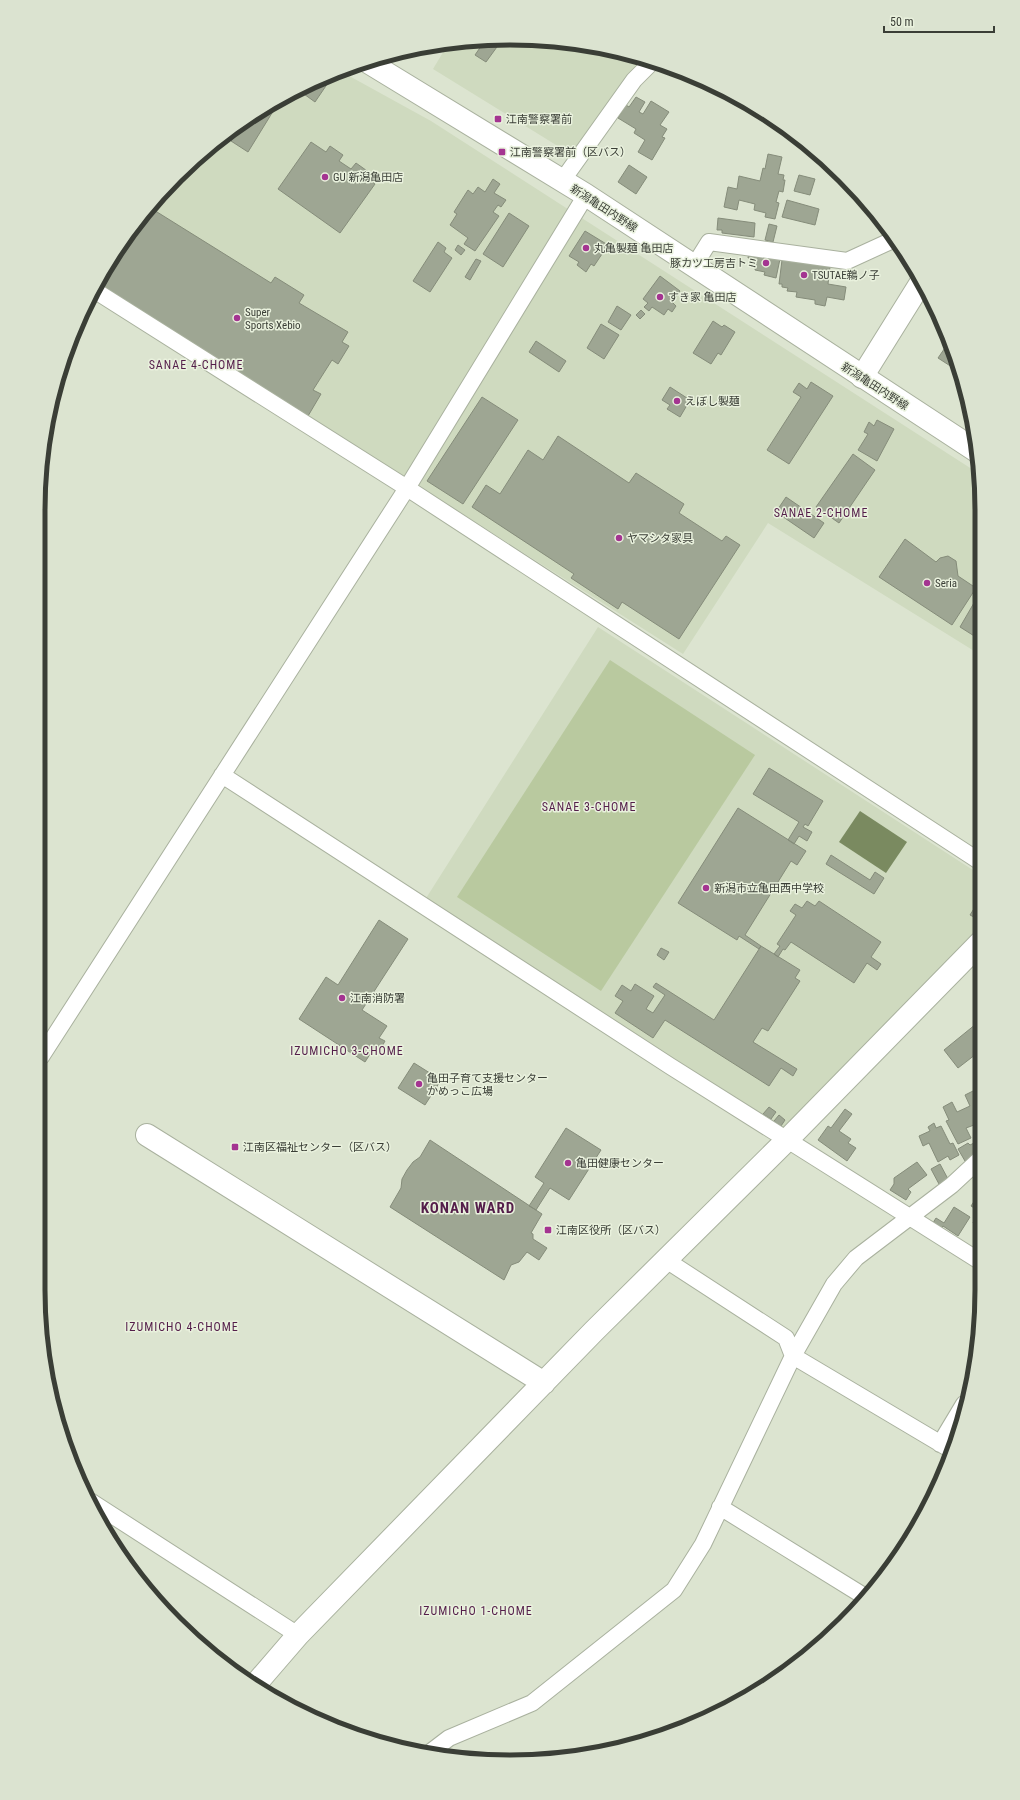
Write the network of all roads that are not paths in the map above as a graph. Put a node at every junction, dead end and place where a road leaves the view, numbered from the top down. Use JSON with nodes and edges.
{"nodes":[{"id":1,"x":374,"y":66,"type":"edge"},
{"id":2,"x":648,"y":66,"type":"edge"},
{"id":3,"x":562,"y":181,"type":"junction"},
{"id":4,"x":586,"y":195,"type":"junction"},
{"id":5,"x":889,"y":242,"type":"edge"},
{"id":6,"x":694,"y":266,"type":"junction"},
{"id":7,"x":918,"y":287,"type":"edge"},
{"id":8,"x":99,"y":293,"type":"edge"},
{"id":9,"x":862,"y":377,"type":"junction"},
{"id":10,"x":971,"y":447,"type":"edge"},
{"id":11,"x":407,"y":488,"type":"junction"},
{"id":12,"x":222,"y":775,"type":"junction"},
{"id":13,"x":975,"y":858,"type":"edge"},
{"id":14,"x":975,"y":948,"type":"edge"},
{"id":15,"x":45,"y":1051,"type":"edge"},
{"id":16,"x":147,"y":1135,"type":"dead end"},
{"id":17,"x":786,"y":1141,"type":"junction"},
{"id":18,"x":975,"y":1164,"type":"edge"},
{"id":19,"x":910,"y":1216,"type":"junction"},
{"id":20,"x":975,"y":1258,"type":"edge"},
{"id":21,"x":666,"y":1260,"type":"junction"},
{"id":22,"x":793,"y":1356,"type":"junction"},
{"id":23,"x":544,"y":1383,"type":"junction"},
{"id":24,"x":951,"y":1436,"type":"edge"},
{"id":25,"x":946,"y":1448,"type":"edge"},
{"id":26,"x":99,"y":1507,"type":"edge"},
{"id":27,"x":720,"y":1507,"type":"junction"},
{"id":28,"x":862,"y":1595,"type":"edge"},
{"id":29,"x":298,"y":1635,"type":"junction"},
{"id":30,"x":258,"y":1681,"type":"edge"},
{"id":31,"x":435,"y":1749,"type":"edge"}],
"edges":[{"from":1,"to":3,"type":"street","name":"新潟亀田内野線"},
{"from":2,"to":3,"type":"street"},
{"from":3,"to":4,"type":"street","name":"新潟亀田内野線"},
{"from":4,"to":6,"type":"street","name":"新潟亀田内野線"},
{"from":4,"to":11,"type":"street"},
{"from":5,"to":6,"type":"street"},
{"from":6,"to":9,"type":"street","name":"新潟亀田内野線"},
{"from":7,"to":9,"type":"street"},
{"from":8,"to":11,"type":"street"},
{"from":9,"to":10,"type":"street","name":"新潟亀田内野線"},
{"from":11,"to":12,"type":"street"},
{"from":11,"to":13,"type":"street"},
{"from":12,"to":15,"type":"street"},
{"from":12,"to":17,"type":"street"},
{"from":14,"to":17,"type":"street"},
{"from":16,"to":23,"type":"street"},
{"from":17,"to":19,"type":"street"},
{"from":17,"to":21,"type":"street"},
{"from":18,"to":19,"type":"street"},
{"from":19,"to":20,"type":"street"},
{"from":19,"to":22,"type":"street"},
{"from":21,"to":22,"type":"street"},
{"from":21,"to":23,"type":"street"},
{"from":22,"to":25,"type":"street"},
{"from":22,"to":27,"type":"street"},
{"from":23,"to":29,"type":"street"},
{"from":24,"to":25,"type":"street"},
{"from":26,"to":29,"type":"street"},
{"from":27,"to":28,"type":"street"},
{"from":27,"to":31,"type":"street"},
{"from":29,"to":30,"type":"street"}]}
